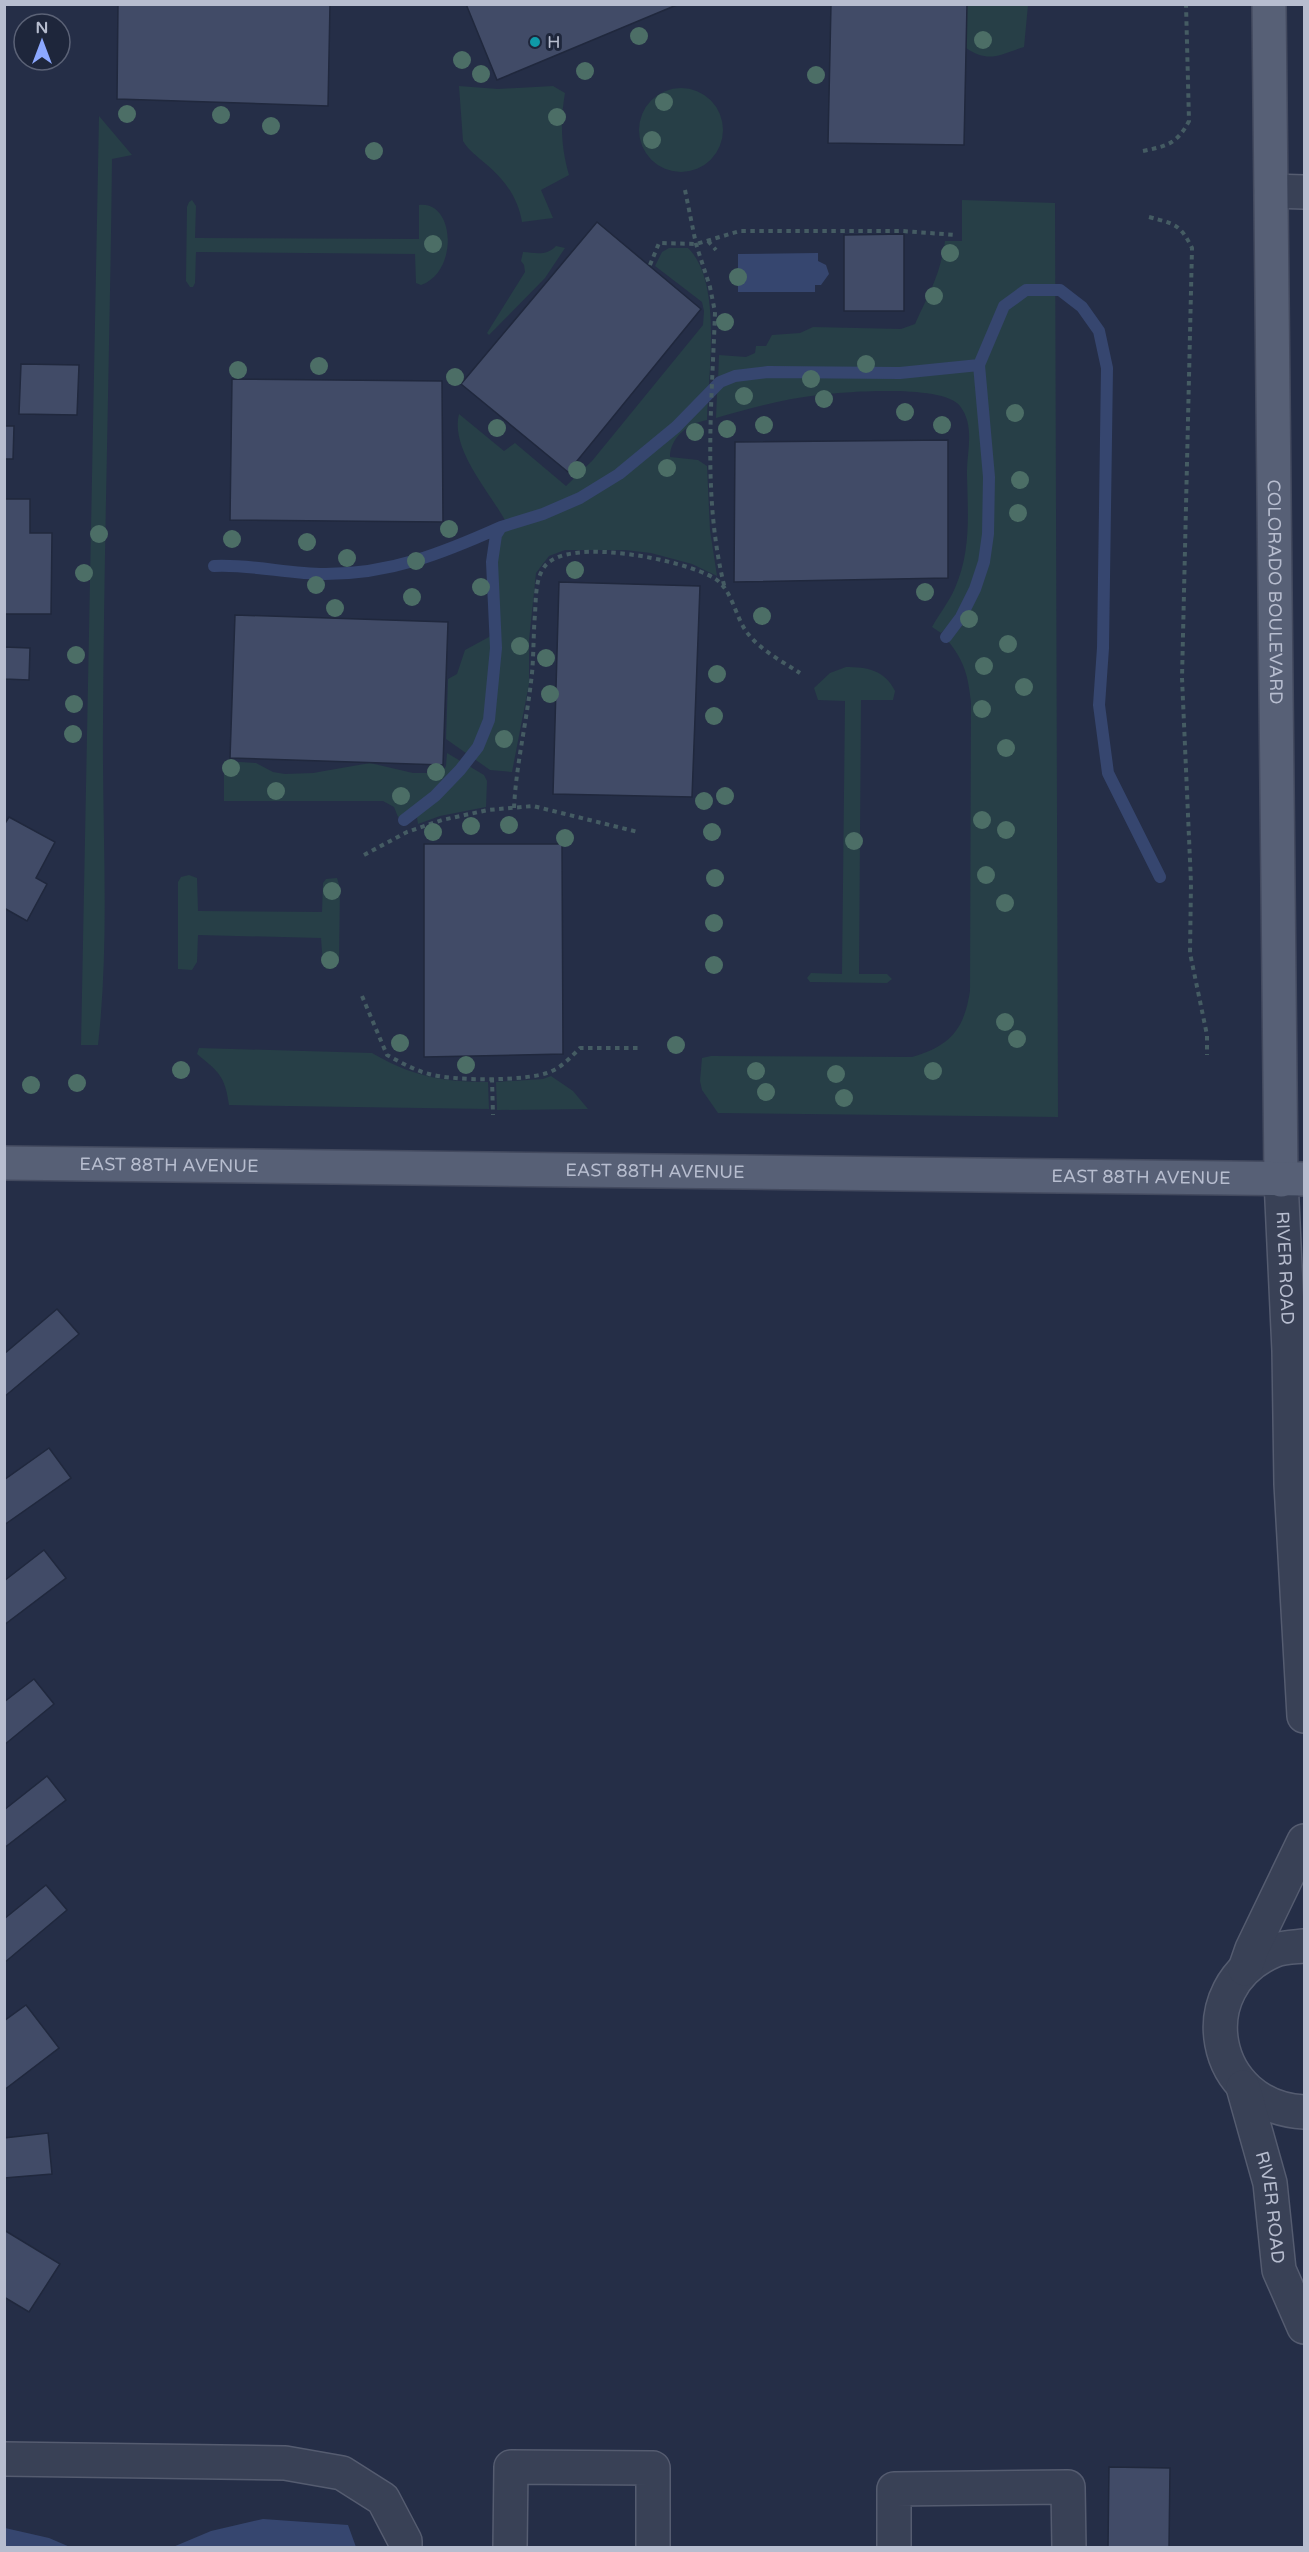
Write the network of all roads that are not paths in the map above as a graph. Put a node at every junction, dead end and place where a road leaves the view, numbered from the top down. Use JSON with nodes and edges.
{"nodes":[{"id":1,"x":1269,"y":4,"type":"edge"},
{"id":2,"x":1271,"y":191,"type":"junction"},
{"id":3,"x":1305,"y":192,"type":"edge"},
{"id":4,"x":4,"y":1163,"type":"edge"},
{"id":5,"x":1293,"y":1180,"type":"edge"},
{"id":6,"x":1305,"y":1716,"type":"edge"},
{"id":7,"x":1305,"y":1841,"type":"edge"},
{"id":8,"x":1305,"y":1946,"type":"edge"},
{"id":9,"x":1245,"y":1969,"type":"junction"},
{"id":10,"x":1243,"y":2087,"type":"junction"},
{"id":11,"x":1305,"y":2112,"type":"edge"},
{"id":12,"x":1305,"y":2327,"type":"edge"},
{"id":13,"x":4,"y":2459,"type":"edge"},
{"id":14,"x":405,"y":2547,"type":"edge"},
{"id":15,"x":510,"y":2547,"type":"edge"},
{"id":16,"x":653,"y":2547,"type":"edge"},
{"id":17,"x":894,"y":2547,"type":"edge"},
{"id":18,"x":1069,"y":2547,"type":"edge"}],
"edges":[{"from":1,"to":2,"type":"main road","name":"COLORADO BOULEVARD"},
{"from":2,"to":3,"type":"street"},
{"from":2,"to":5,"type":"main road","name":"COLORADO BOULEVARD"},
{"from":4,"to":5,"type":"main road","name":"EAST 88TH AVENUE"},
{"from":5,"to":6,"type":"street","name":"RIVER ROAD"},
{"from":7,"to":9,"type":"street"},
{"from":8,"to":9,"type":"street"},
{"from":9,"to":10,"type":"street"},
{"from":10,"to":11,"type":"street"},
{"from":10,"to":12,"type":"street","name":"RIVER ROAD"},
{"from":13,"to":14,"type":"street"},
{"from":15,"to":16,"type":"street"},
{"from":17,"to":18,"type":"street"}]}
